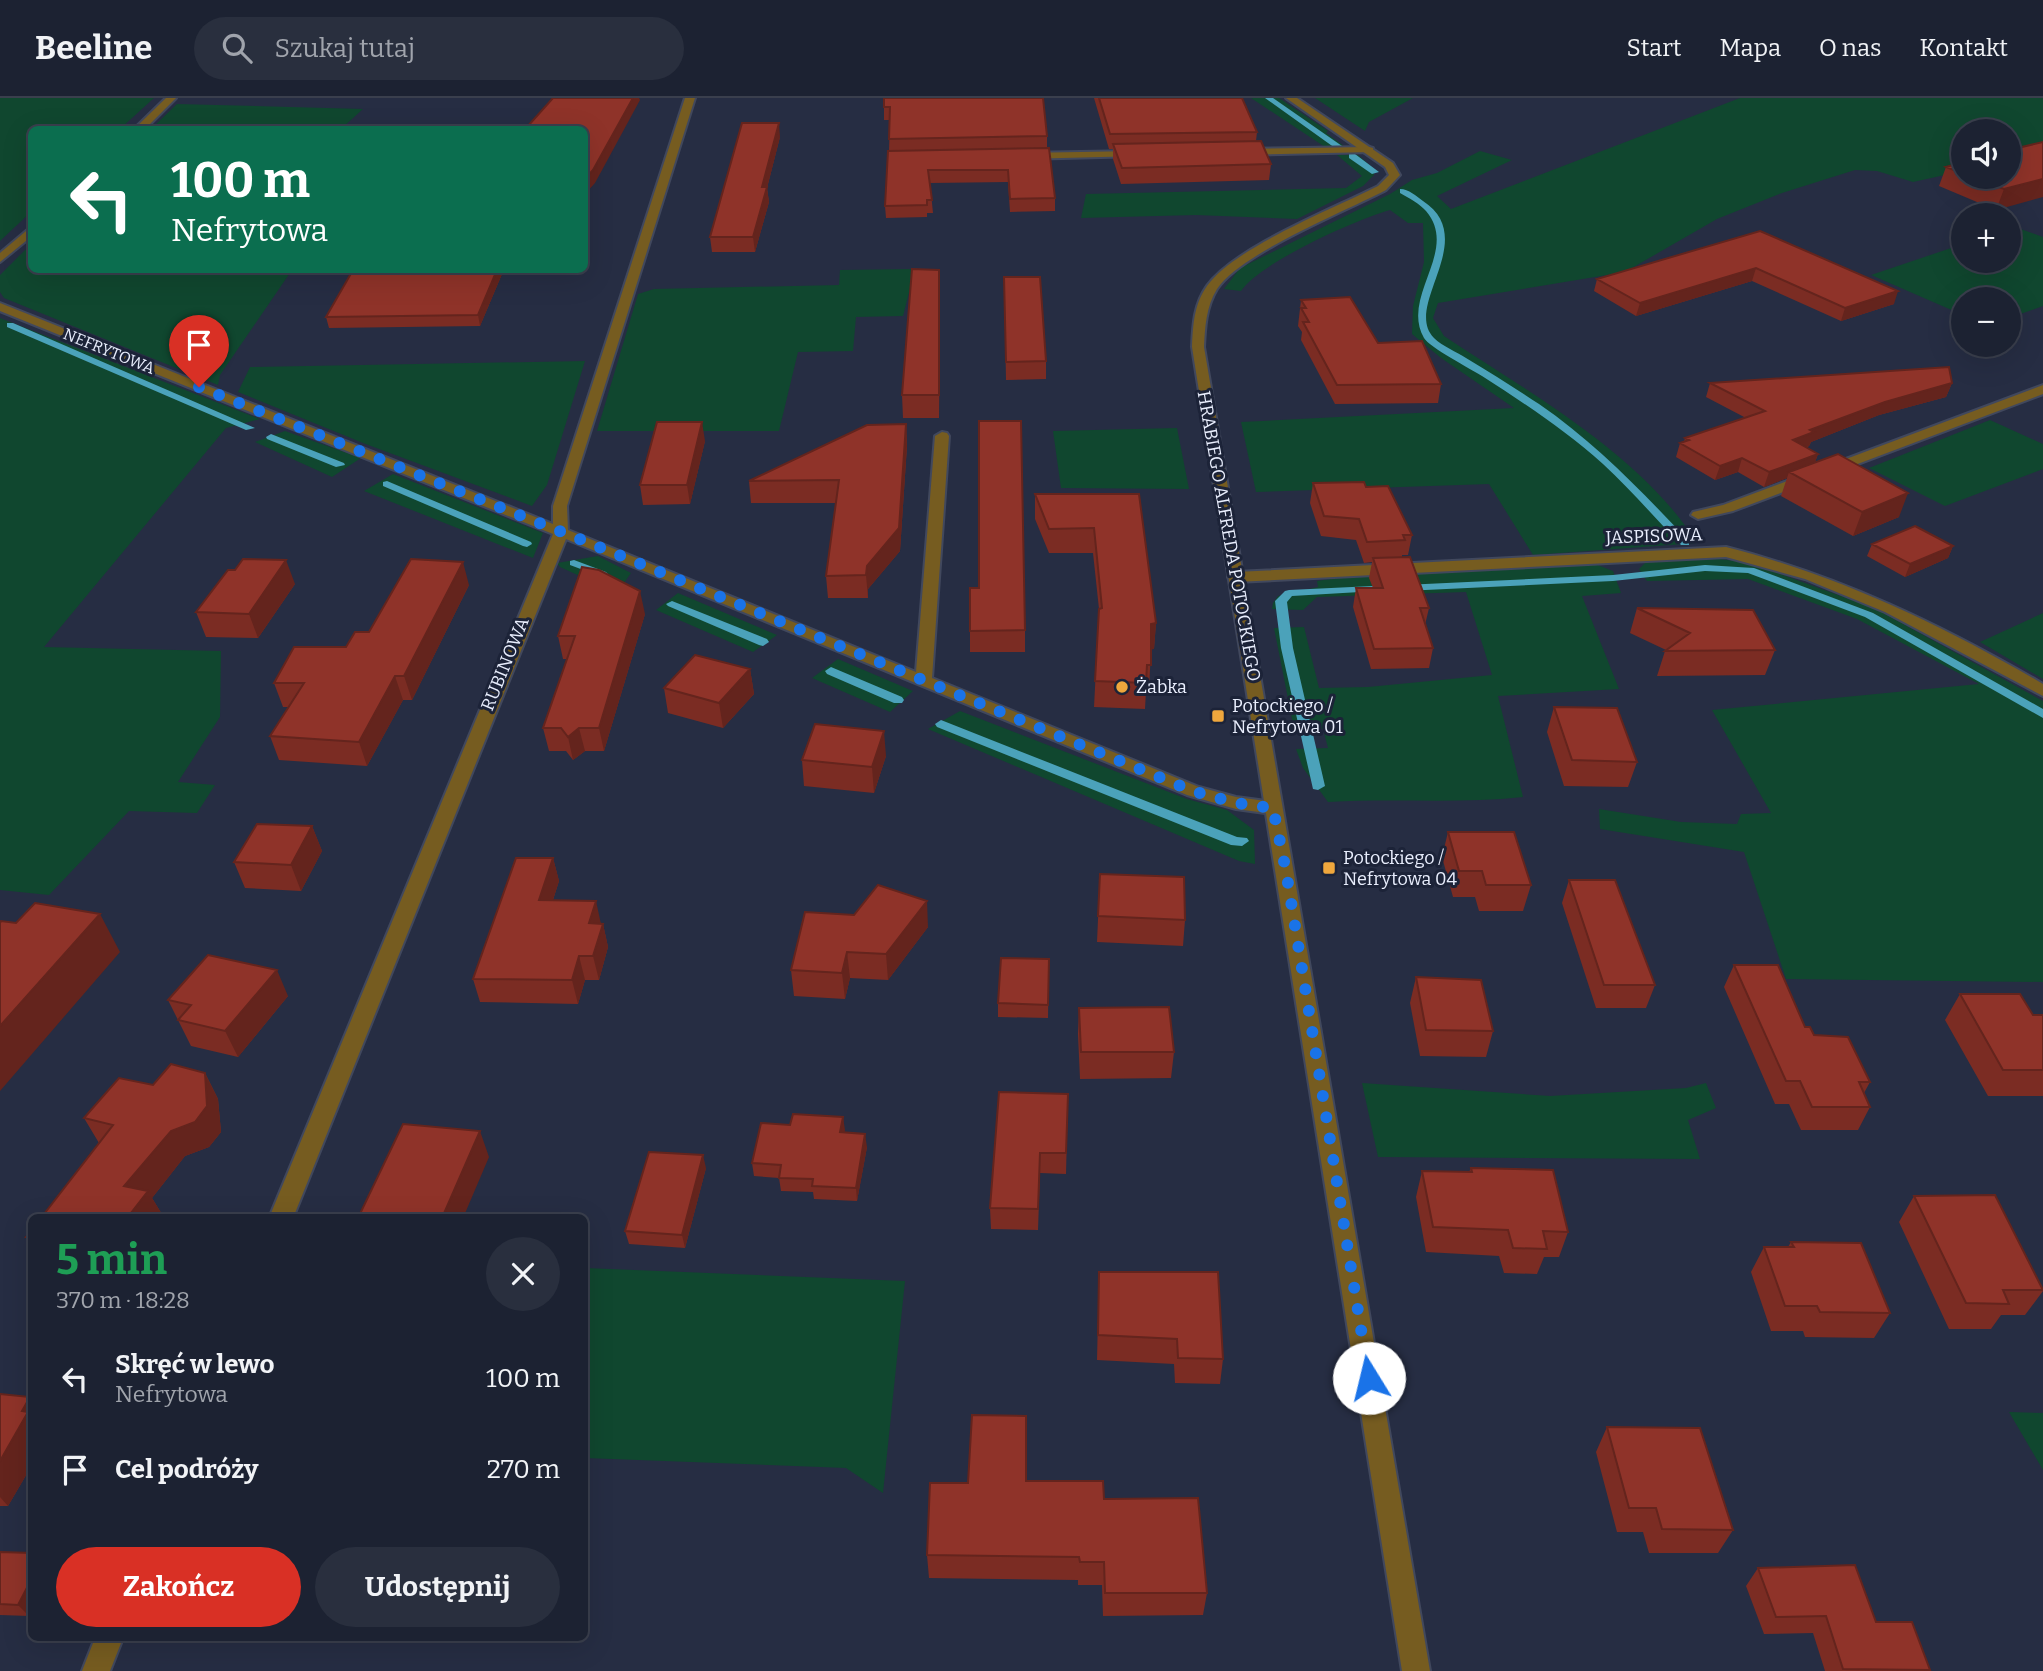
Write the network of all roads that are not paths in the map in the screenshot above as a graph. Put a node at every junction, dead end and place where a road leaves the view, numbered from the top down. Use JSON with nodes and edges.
{"nodes":[{"id":1,"x":171,"y":98,"type":"edge"},
{"id":2,"x":690,"y":98,"type":"edge"},
{"id":3,"x":1290,"y":98,"type":"edge"},
{"id":4,"x":142,"y":126,"type":"edge"},
{"id":5,"x":1369,"y":150,"type":"junction"},
{"id":6,"x":1230,"y":152,"type":"edge"},
{"id":7,"x":1148,"y":154,"type":"edge"},
{"id":8,"x":1012,"y":156,"type":"edge"},
{"id":9,"x":28,"y":233,"type":"edge"},
{"id":10,"x":0,"y":259,"type":"edge"},
{"id":11,"x":0,"y":307,"type":"edge"},
{"id":12,"x":2043,"y":389,"type":"edge"},
{"id":13,"x":942,"y":436,"type":"dead end"},
{"id":14,"x":1698,"y":515,"type":"dead end"},
{"id":15,"x":561,"y":532,"type":"junction"},
{"id":16,"x":1236,"y":578,"type":"junction"},
{"id":17,"x":924,"y":680,"type":"junction"},
{"id":18,"x":2043,"y":691,"type":"edge"},
{"id":19,"x":1273,"y":808,"type":"junction"},
{"id":20,"x":283,"y":1214,"type":"edge"},
{"id":21,"x":108,"y":1641,"type":"edge"},
{"id":22,"x":96,"y":1671,"type":"edge"},
{"id":23,"x":1416,"y":1671,"type":"edge"}],
"edges":[{"from":1,"to":4,"type":"street"},
{"from":2,"to":15,"type":"street","name":"RUBINOWA"},
{"from":3,"to":5,"type":"street","name":"HRABIEGO ALFREDA POTOCKIEGO"},
{"from":5,"to":6,"type":"street"},
{"from":5,"to":16,"type":"street","name":"HRABIEGO ALFREDA POTOCKIEGO"},
{"from":7,"to":8,"type":"street"},
{"from":9,"to":10,"type":"street"},
{"from":11,"to":15,"type":"street","name":"NEFRYTOWA"},
{"from":12,"to":14,"type":"street"},
{"from":13,"to":17,"type":"street"},
{"from":15,"to":17,"type":"street","name":"NEFRYTOWA"},
{"from":15,"to":20,"type":"street","name":"RUBINOWA"},
{"from":16,"to":18,"type":"street","name":"JASPISOWA"},
{"from":16,"to":19,"type":"street","name":"HRABIEGO ALFREDA POTOCKIEGO"},
{"from":17,"to":19,"type":"street","name":"NEFRYTOWA"},
{"from":19,"to":23,"type":"street","name":"HRABIEGO ALFREDA POTOCKIEGO"},
{"from":21,"to":22,"type":"street"}]}
